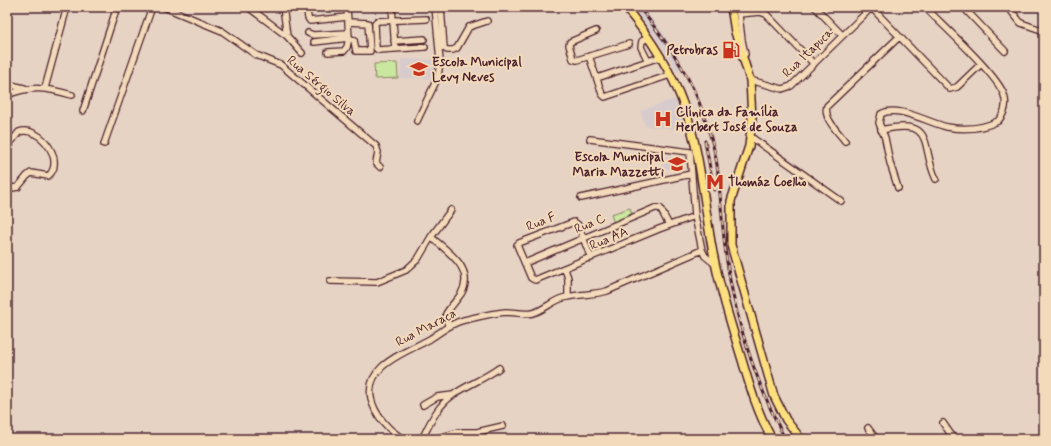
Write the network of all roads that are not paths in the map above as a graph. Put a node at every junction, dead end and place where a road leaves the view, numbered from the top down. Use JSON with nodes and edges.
{"nodes":[{"id":1,"x":67,"y":7,"type":"edge"},
{"id":2,"x":117,"y":7,"type":"edge"},
{"id":3,"x":152,"y":7,"type":"edge"},
{"id":4,"x":164,"y":7,"type":"edge"},
{"id":5,"x":248,"y":7,"type":"edge"},
{"id":6,"x":283,"y":7,"type":"edge"},
{"id":7,"x":347,"y":7,"type":"edge"},
{"id":8,"x":392,"y":7,"type":"edge"},
{"id":9,"x":435,"y":7,"type":"edge"},
{"id":10,"x":441,"y":7,"type":"edge"},
{"id":11,"x":624,"y":7,"type":"edge"},
{"id":12,"x":731,"y":7,"type":"edge"},
{"id":13,"x":738,"y":7,"type":"edge"},
{"id":14,"x":815,"y":7,"type":"edge"},
{"id":15,"x":871,"y":7,"type":"edge"},
{"id":16,"x":925,"y":7,"type":"edge"},
{"id":17,"x":963,"y":7,"type":"edge"},
{"id":18,"x":1008,"y":7,"type":"edge"},
{"id":19,"x":307,"y":11,"type":"dead end"},
{"id":20,"x":739,"y":14,"type":"junction"},
{"id":21,"x":426,"y":19,"type":"dead end"},
{"id":22,"x":347,"y":20,"type":"junction"},
{"id":23,"x":393,"y":21,"type":"junction"},
{"id":24,"x":487,"y":21,"type":"dead end"},
{"id":25,"x":596,"y":31,"type":"dead end"},
{"id":26,"x":1044,"y":31,"type":"edge"},
{"id":27,"x":308,"y":32,"type":"dead end"},
{"id":28,"x":842,"y":35,"type":"junction"},
{"id":29,"x":287,"y":36,"type":"junction"},
{"id":30,"x":349,"y":36,"type":"junction"},
{"id":31,"x":899,"y":37,"type":"junction"},
{"id":32,"x":424,"y":38,"type":"dead end"},
{"id":33,"x":648,"y":38,"type":"junction"},
{"id":34,"x":394,"y":41,"type":"junction"},
{"id":35,"x":314,"y":42,"type":"dead end"},
{"id":36,"x":629,"y":44,"type":"dead end"},
{"id":37,"x":425,"y":47,"type":"dead end"},
{"id":38,"x":395,"y":49,"type":"junction"},
{"id":39,"x":1005,"y":51,"type":"dead end"},
{"id":40,"x":328,"y":52,"type":"dead end"},
{"id":41,"x":302,"y":53,"type":"dead end"},
{"id":42,"x":589,"y":56,"type":"junction"},
{"id":43,"x":660,"y":57,"type":"junction"},
{"id":44,"x":648,"y":61,"type":"junction"},
{"id":45,"x":814,"y":64,"type":"junction"},
{"id":46,"x":981,"y":64,"type":"junction"},
{"id":47,"x":746,"y":68,"type":"junction"},
{"id":48,"x":670,"y":75,"type":"junction"},
{"id":49,"x":597,"y":78,"type":"junction"},
{"id":50,"x":750,"y":80,"type":"junction"},
{"id":51,"x":7,"y":84,"type":"edge"},
{"id":52,"x":45,"y":88,"type":"junction"},
{"id":53,"x":26,"y":89,"type":"junction"},
{"id":54,"x":7,"y":95,"type":"edge"},
{"id":55,"x":72,"y":95,"type":"dead end"},
{"id":56,"x":83,"y":111,"type":"dead end"},
{"id":57,"x":417,"y":121,"type":"dead end"},
{"id":58,"x":881,"y":130,"type":"junction"},
{"id":59,"x":751,"y":137,"type":"junction"},
{"id":60,"x":590,"y":138,"type":"dead end"},
{"id":61,"x":845,"y":141,"type":"dead end"},
{"id":62,"x":104,"y":144,"type":"dead end"},
{"id":63,"x":7,"y":147,"type":"edge"},
{"id":64,"x":380,"y":167,"type":"dead end"},
{"id":65,"x":691,"y":174,"type":"junction"},
{"id":66,"x":936,"y":179,"type":"dead end"},
{"id":67,"x":898,"y":188,"type":"dead end"},
{"id":68,"x":7,"y":189,"type":"edge"},
{"id":69,"x":581,"y":198,"type":"dead end"},
{"id":70,"x":841,"y":201,"type":"dead end"},
{"id":71,"x":451,"y":210,"type":"dead end"},
{"id":72,"x":695,"y":216,"type":"junction"},
{"id":73,"x":668,"y":225,"type":"junction"},
{"id":74,"x":431,"y":237,"type":"junction"},
{"id":75,"x":584,"y":239,"type":"junction"},
{"id":76,"x":702,"y":250,"type":"junction"},
{"id":77,"x":591,"y":258,"type":"junction"},
{"id":78,"x":525,"y":263,"type":"junction"},
{"id":79,"x":715,"y":264,"type":"junction"},
{"id":80,"x":566,"y":269,"type":"junction"},
{"id":81,"x":330,"y":281,"type":"dead end"},
{"id":82,"x":568,"y":297,"type":"junction"},
{"id":83,"x":448,"y":326,"type":"junction"},
{"id":84,"x":499,"y":368,"type":"dead end"},
{"id":85,"x":453,"y":395,"type":"junction"},
{"id":86,"x":423,"y":405,"type":"dead end"},
{"id":87,"x":943,"y":423,"type":"dead end"},
{"id":88,"x":503,"y":426,"type":"dead end"},
{"id":89,"x":868,"y":428,"type":"dead end"},
{"id":90,"x":469,"y":432,"type":"junction"},
{"id":91,"x":405,"y":439,"type":"edge"},
{"id":92,"x":422,"y":439,"type":"edge"},
{"id":93,"x":434,"y":439,"type":"edge"},
{"id":94,"x":470,"y":439,"type":"edge"},
{"id":95,"x":772,"y":439,"type":"edge"},
{"id":96,"x":801,"y":439,"type":"edge"},
{"id":97,"x":876,"y":439,"type":"edge"},
{"id":98,"x":954,"y":439,"type":"edge"}],
"edges":[{"from":1,"to":52,"type":"street"},
{"from":2,"to":56,"type":"street"},
{"from":3,"to":62,"type":"street"},
{"from":4,"to":64,"type":"street","name":"Rua Sérgio Silva"},
{"from":5,"to":29,"type":"street"},
{"from":6,"to":29,"type":"street"},
{"from":7,"to":22,"type":"street"},
{"from":8,"to":23,"type":"street"},
{"from":9,"to":57,"type":"street"},
{"from":10,"to":24,"type":"street"},
{"from":11,"to":33,"type":"main road"},
{"from":12,"to":47,"type":"main road"},
{"from":13,"to":20,"type":"street"},
{"from":14,"to":28,"type":"street"},
{"from":15,"to":28,"type":"street","name":"Rua Itapuca"},
{"from":15,"to":31,"type":"street"},
{"from":16,"to":46,"type":"street"},
{"from":17,"to":39,"type":"street"},
{"from":18,"to":26,"type":"street"},
{"from":19,"to":22,"type":"street"},
{"from":20,"to":45,"type":"street"},
{"from":20,"to":47,"type":"street"},
{"from":21,"to":23,"type":"street"},
{"from":22,"to":30,"type":"street"},
{"from":22,"to":30,"type":"street"},
{"from":23,"to":34,"type":"street"},
{"from":23,"to":38,"type":"street"},
{"from":25,"to":42,"type":"street"},
{"from":27,"to":30,"type":"street"},
{"from":28,"to":45,"type":"street","name":"Rua Itapuca"},
{"from":29,"to":41,"type":"street"},
{"from":30,"to":35,"type":"street"},
{"from":30,"to":40,"type":"street"},
{"from":31,"to":46,"type":"street"},
{"from":31,"to":61,"type":"street"},
{"from":32,"to":34,"type":"street"},
{"from":33,"to":43,"type":"main road"},
{"from":33,"to":44,"type":"street"},
{"from":34,"to":38,"type":"street"},
{"from":36,"to":42,"type":"street"},
{"from":37,"to":38,"type":"street"},
{"from":42,"to":49,"type":"street"},
{"from":43,"to":44,"type":"street"},
{"from":43,"to":48,"type":"main road"},
{"from":44,"to":49,"type":"street"},
{"from":45,"to":50,"type":"street","name":"Rua Itapuca"},
{"from":46,"to":58,"type":"street"},
{"from":47,"to":50,"type":"main road"},
{"from":48,"to":49,"type":"street"},
{"from":48,"to":79,"type":"main road"},
{"from":50,"to":59,"type":"main road"},
{"from":51,"to":53,"type":"street"},
{"from":52,"to":53,"type":"street"},
{"from":52,"to":55,"type":"street"},
{"from":53,"to":54,"type":"street"},
{"from":58,"to":66,"type":"street"},
{"from":58,"to":67,"type":"street"},
{"from":59,"to":70,"type":"street"},
{"from":59,"to":96,"type":"main road"},
{"from":60,"to":65,"type":"street"},
{"from":63,"to":68,"type":"street"},
{"from":65,"to":69,"type":"street"},
{"from":65,"to":72,"type":"street"},
{"from":71,"to":74,"type":"street"},
{"from":72,"to":73,"type":"street","name":"Rua AA"},
{"from":72,"to":76,"type":"street"},
{"from":73,"to":75,"type":"street","name":"Rua C"},
{"from":73,"to":77,"type":"street","name":"Rua AA"},
{"from":74,"to":81,"type":"street"},
{"from":74,"to":83,"type":"street"},
{"from":75,"to":77,"type":"street"},
{"from":75,"to":78,"type":"street","name":"Rua C"},
{"from":75,"to":78,"type":"street","name":"Rua F"},
{"from":76,"to":79,"type":"street"},
{"from":76,"to":82,"type":"street","name":"Rua Maraca"},
{"from":77,"to":80,"type":"street","name":"Rua AA"},
{"from":78,"to":80,"type":"street","name":"Rua AA"},
{"from":79,"to":95,"type":"main road"},
{"from":80,"to":82,"type":"street"},
{"from":82,"to":83,"type":"street","name":"Rua Maraca"},
{"from":83,"to":91,"type":"street","name":"Rua Maraca"},
{"from":84,"to":85,"type":"street"},
{"from":85,"to":86,"type":"street"},
{"from":85,"to":92,"type":"street"},
{"from":87,"to":98,"type":"street"},
{"from":88,"to":90,"type":"street"},
{"from":89,"to":97,"type":"street"},
{"from":90,"to":93,"type":"street"},
{"from":90,"to":94,"type":"street"}]}
